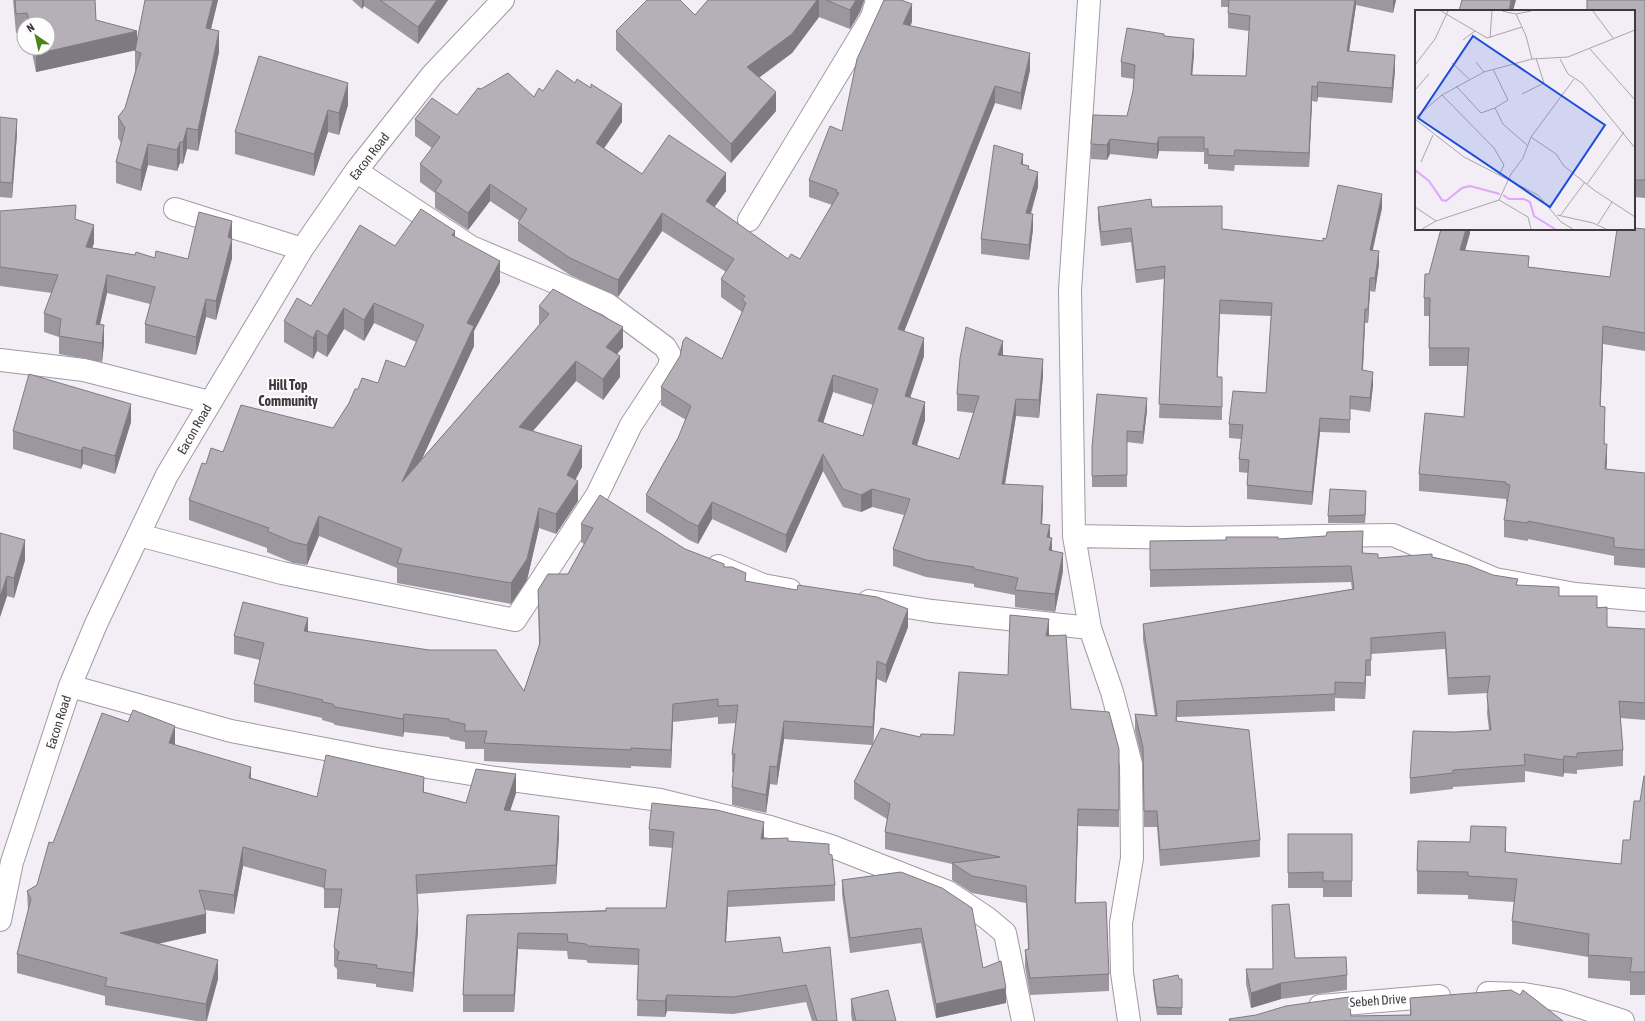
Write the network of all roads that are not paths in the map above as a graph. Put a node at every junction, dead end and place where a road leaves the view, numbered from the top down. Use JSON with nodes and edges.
{"nodes":[{"id":1,"x":503,"y":0,"type":"edge"},
{"id":2,"x":877,"y":0,"type":"edge"},
{"id":3,"x":1090,"y":0,"type":"edge"},
{"id":4,"x":356,"y":171,"type":"junction"},
{"id":5,"x":175,"y":209,"type":"dead end"},
{"id":6,"x":749,"y":220,"type":"dead end"},
{"id":7,"x":302,"y":249,"type":"junction"},
{"id":8,"x":0,"y":360,"type":"edge"},
{"id":9,"x":209,"y":402,"type":"junction"},
{"id":10,"x":597,"y":495,"type":"junction"},
{"id":11,"x":617,"y":508,"type":"edge"},
{"id":12,"x":138,"y":535,"type":"junction"},
{"id":13,"x":1074,"y":536,"type":"junction"},
{"id":14,"x":698,"y":557,"type":"edge"},
{"id":15,"x":814,"y":593,"type":"edge"},
{"id":16,"x":853,"y":599,"type":"edge"},
{"id":17,"x":1645,"y":600,"type":"edge"},
{"id":18,"x":1090,"y":628,"type":"junction"},
{"id":19,"x":70,"y":686,"type":"junction"},
{"id":20,"x":0,"y":920,"type":"edge"},
{"id":21,"x":1299,"y":1009,"type":"edge"},
{"id":22,"x":1023,"y":1021,"type":"edge"},
{"id":23,"x":1129,"y":1021,"type":"edge"},
{"id":24,"x":1623,"y":1021,"type":"edge"}],
"edges":[{"from":1,"to":4,"type":"street","name":"Eacon Road"},
{"from":2,"to":6,"type":"street"},
{"from":3,"to":13,"type":"street"},
{"from":4,"to":7,"type":"street","name":"Eacon Road"},
{"from":4,"to":10,"type":"street"},
{"from":5,"to":7,"type":"street"},
{"from":7,"to":9,"type":"street","name":"Eacon Road"},
{"from":8,"to":9,"type":"street"},
{"from":9,"to":12,"type":"street","name":"Eacon Road"},
{"from":10,"to":11,"type":"street"},
{"from":10,"to":12,"type":"street"},
{"from":12,"to":19,"type":"street","name":"Eacon Road"},
{"from":13,"to":17,"type":"street"},
{"from":13,"to":18,"type":"street"},
{"from":14,"to":15,"type":"street"},
{"from":16,"to":18,"type":"street"},
{"from":18,"to":23,"type":"street"},
{"from":19,"to":20,"type":"street","name":"Eacon Road"},
{"from":19,"to":22,"type":"street"},
{"from":21,"to":24,"type":"street","name":"Sebeh Drive"}]}
